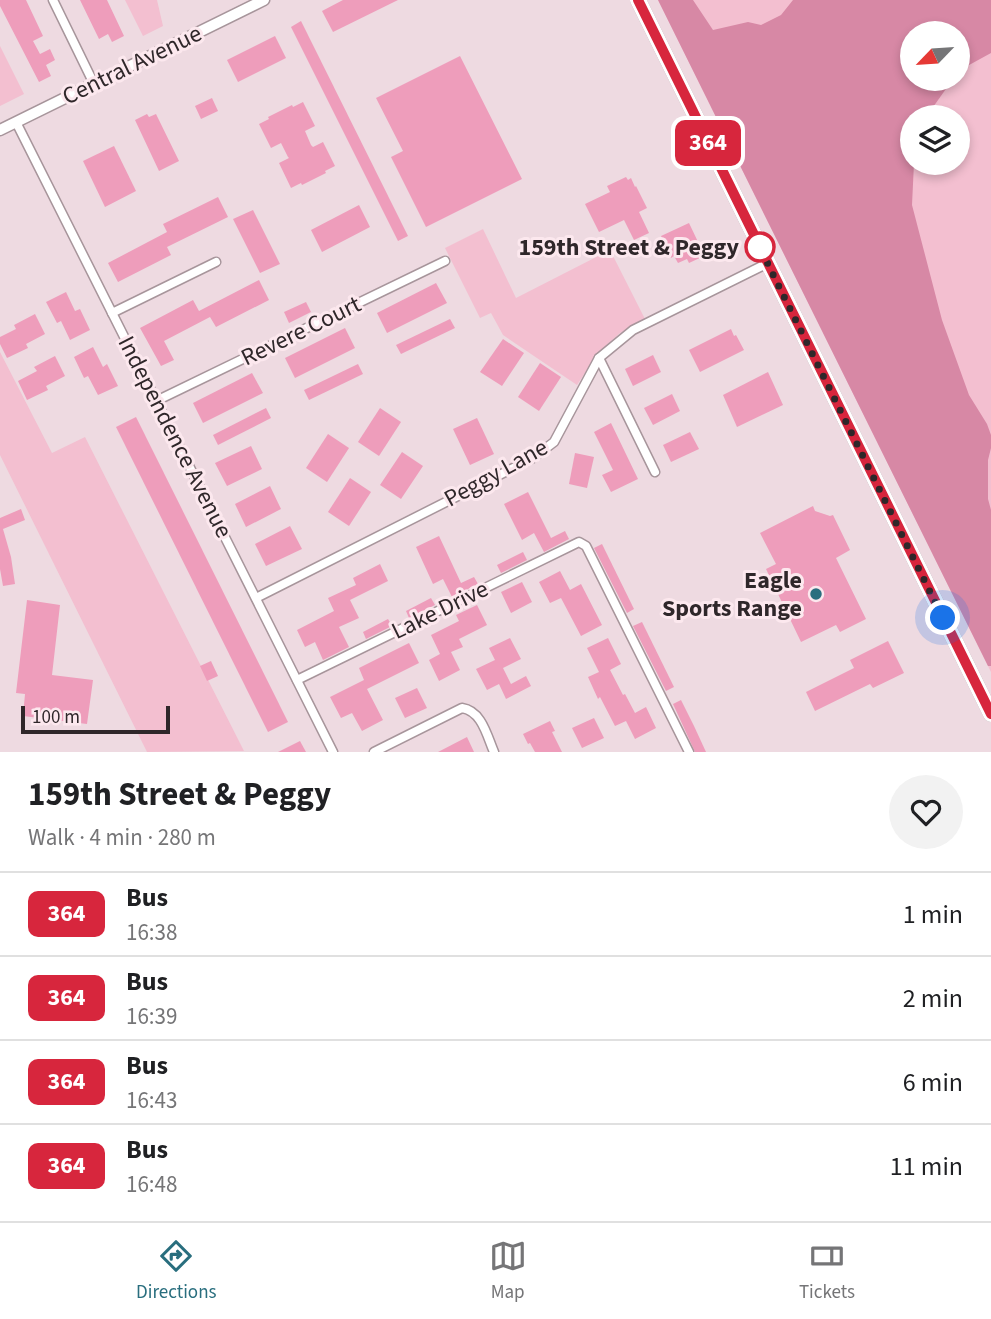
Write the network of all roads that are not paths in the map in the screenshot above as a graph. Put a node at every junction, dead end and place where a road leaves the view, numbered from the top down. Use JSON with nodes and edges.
{"nodes":[{"id":1,"x":52,"y":0,"type":"edge"},
{"id":2,"x":264,"y":0,"type":"edge"},
{"id":3,"x":638,"y":0,"type":"edge"},
{"id":4,"x":94,"y":84,"type":"junction"},
{"id":5,"x":16,"y":122,"type":"junction"},
{"id":6,"x":0,"y":130,"type":"edge"},
{"id":7,"x":445,"y":261,"type":"dead end"},
{"id":8,"x":216,"y":262,"type":"dead end"},
{"id":9,"x":768,"y":263,"type":"junction"},
{"id":10,"x":112,"y":313,"type":"junction"},
{"id":11,"x":599,"y":358,"type":"junction"},
{"id":12,"x":156,"y":401,"type":"junction"},
{"id":13,"x":655,"y":472,"type":"dead end"},
{"id":14,"x":256,"y":598,"type":"junction"},
{"id":15,"x":297,"y":680,"type":"junction"},
{"id":16,"x":991,"y":714,"type":"edge"},
{"id":17,"x":333,"y":752,"type":"edge"},
{"id":18,"x":374,"y":752,"type":"edge"},
{"id":19,"x":494,"y":752,"type":"edge"},
{"id":20,"x":689,"y":752,"type":"edge"}],
"edges":[{"from":1,"to":4,"type":"street"},
{"from":2,"to":4,"type":"street","name":"Central Avenue"},
{"from":3,"to":9,"type":"main road"},
{"from":4,"to":5,"type":"street","name":"Central Avenue"},
{"from":5,"to":6,"type":"street","name":"Central Avenue"},
{"from":5,"to":10,"type":"street","name":"Independence Avenue"},
{"from":7,"to":12,"type":"street","name":"Revere Court"},
{"from":8,"to":10,"type":"street"},
{"from":9,"to":11,"type":"street","name":"Peggy Lane"},
{"from":9,"to":16,"type":"main road"},
{"from":10,"to":12,"type":"street","name":"Independence Avenue"},
{"from":11,"to":13,"type":"street"},
{"from":11,"to":14,"type":"street","name":"Peggy Lane"},
{"from":12,"to":14,"type":"street","name":"Independence Avenue"},
{"from":14,"to":15,"type":"street","name":"Independence Avenue"},
{"from":15,"to":17,"type":"street","name":"Independence Avenue"},
{"from":15,"to":20,"type":"street","name":"Lake Drive"},
{"from":18,"to":19,"type":"street"}]}
